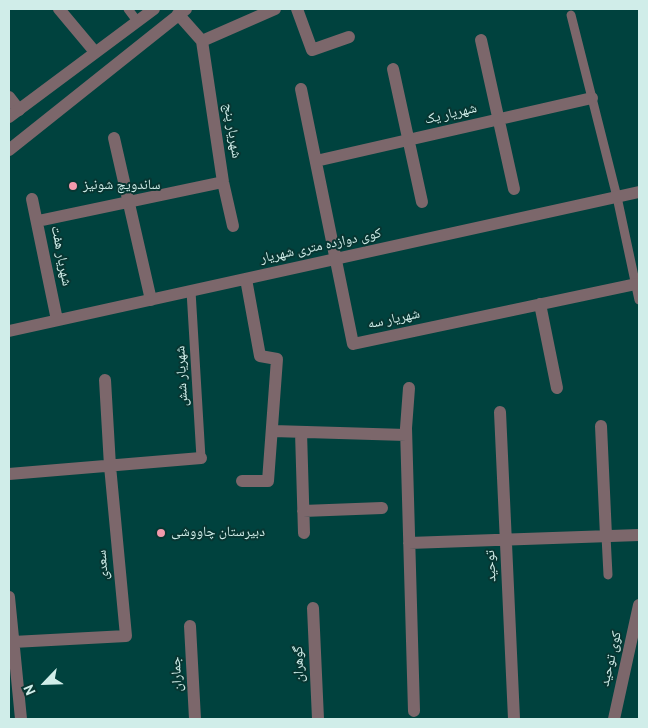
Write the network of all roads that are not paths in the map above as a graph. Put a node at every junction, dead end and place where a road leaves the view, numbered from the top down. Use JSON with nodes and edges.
{"nodes":[{"id":1,"x":59,"y":9,"type":"edge"},
{"id":2,"x":128,"y":9,"type":"edge"},
{"id":3,"x":154,"y":9,"type":"edge"},
{"id":4,"x":275,"y":9,"type":"edge"},
{"id":5,"x":297,"y":9,"type":"edge"},
{"id":6,"x":182,"y":12,"type":"edge"},
{"id":7,"x":571,"y":15,"type":"dead end"},
{"id":8,"x":137,"y":21,"type":"junction"},
{"id":9,"x":349,"y":37,"type":"dead end"},
{"id":10,"x":481,"y":40,"type":"dead end"},
{"id":11,"x":202,"y":41,"type":"junction"},
{"id":12,"x":95,"y":52,"type":"junction"},
{"id":13,"x":393,"y":69,"type":"dead end"},
{"id":14,"x":301,"y":89,"type":"dead end"},
{"id":15,"x":9,"y":97,"type":"edge"},
{"id":16,"x":592,"y":98,"type":"junction"},
{"id":17,"x":14,"y":114,"type":"edge"},
{"id":18,"x":498,"y":119,"type":"junction"},
{"id":19,"x":114,"y":138,"type":"dead end"},
{"id":20,"x":409,"y":140,"type":"junction"},
{"id":21,"x":9,"y":150,"type":"edge"},
{"id":22,"x":316,"y":161,"type":"junction"},
{"id":23,"x":223,"y":182,"type":"junction"},
{"id":24,"x":514,"y":189,"type":"dead end"},
{"id":25,"x":639,"y":192,"type":"edge"},
{"id":26,"x":617,"y":197,"type":"junction"},
{"id":27,"x":32,"y":199,"type":"dead end"},
{"id":28,"x":129,"y":202,"type":"junction"},
{"id":29,"x":422,"y":202,"type":"dead end"},
{"id":30,"x":38,"y":221,"type":"junction"},
{"id":31,"x":233,"y":226,"type":"dead end"},
{"id":32,"x":336,"y":259,"type":"junction"},
{"id":33,"x":246,"y":279,"type":"junction"},
{"id":34,"x":636,"y":284,"type":"junction"},
{"id":35,"x":191,"y":291,"type":"junction"},
{"id":36,"x":151,"y":300,"type":"junction"},
{"id":37,"x":639,"y":300,"type":"edge"},
{"id":38,"x":540,"y":304,"type":"junction"},
{"id":39,"x":57,"y":320,"type":"junction"},
{"id":40,"x":9,"y":330,"type":"edge"},
{"id":41,"x":105,"y":380,"type":"dead end"},
{"id":42,"x":408,"y":388,"type":"dead end"},
{"id":43,"x":557,"y":388,"type":"dead end"},
{"id":44,"x":500,"y":412,"type":"dead end"},
{"id":45,"x":601,"y":426,"type":"dead end"},
{"id":46,"x":274,"y":431,"type":"junction"},
{"id":47,"x":300,"y":432,"type":"junction"},
{"id":48,"x":406,"y":435,"type":"junction"},
{"id":49,"x":201,"y":458,"type":"joint"},
{"id":50,"x":110,"y":466,"type":"junction"},
{"id":51,"x":9,"y":474,"type":"edge"},
{"id":52,"x":242,"y":481,"type":"dead end"},
{"id":53,"x":382,"y":508,"type":"dead end"},
{"id":54,"x":303,"y":511,"type":"junction"},
{"id":55,"x":304,"y":533,"type":"dead end"},
{"id":56,"x":639,"y":535,"type":"edge"},
{"id":57,"x":606,"y":536,"type":"junction"},
{"id":58,"x":506,"y":540,"type":"junction"},
{"id":59,"x":409,"y":543,"type":"junction"},
{"id":60,"x":608,"y":575,"type":"dead end"},
{"id":61,"x":9,"y":597,"type":"edge"},
{"id":62,"x":639,"y":605,"type":"edge"},
{"id":63,"x":313,"y":608,"type":"dead end"},
{"id":64,"x":190,"y":626,"type":"dead end"},
{"id":65,"x":13,"y":642,"type":"junction"},
{"id":66,"x":414,"y":711,"type":"dead end"},
{"id":67,"x":21,"y":719,"type":"edge"},
{"id":68,"x":196,"y":719,"type":"edge"},
{"id":69,"x":318,"y":719,"type":"edge"},
{"id":70,"x":514,"y":719,"type":"edge"},
{"id":71,"x":614,"y":719,"type":"edge"}],
"edges":[{"from":1,"to":12,"type":"street"},
{"from":2,"to":8,"type":"lane"},
{"from":3,"to":8,"type":"street"},
{"from":4,"to":11,"type":"street"},
{"from":5,"to":9,"type":"street"},
{"from":6,"to":11,"type":"street"},
{"from":6,"to":21,"type":"street"},
{"from":7,"to":16,"type":"lane"},
{"from":8,"to":12,"type":"street"},
{"from":10,"to":18,"type":"street"},
{"from":11,"to":23,"type":"street","name":"شهریار پنج"},
{"from":12,"to":17,"type":"street"},
{"from":13,"to":20,"type":"street"},
{"from":14,"to":22,"type":"street","name":"شهریار سه"},
{"from":15,"to":17,"type":"street"},
{"from":16,"to":18,"type":"street","name":"شهریار یک"},
{"from":16,"to":26,"type":"lane"},
{"from":18,"to":20,"type":"street","name":"شهریار یک"},
{"from":18,"to":24,"type":"street"},
{"from":19,"to":28,"type":"street"},
{"from":20,"to":22,"type":"street","name":"شهریار یک"},
{"from":20,"to":29,"type":"street"},
{"from":22,"to":32,"type":"street","name":"شهریار سه"},
{"from":23,"to":28,"type":"street"},
{"from":23,"to":31,"type":"street","name":"شهریار پنج"},
{"from":25,"to":26,"type":"street","name":"کوی دوازده متری شهریار"},
{"from":26,"to":32,"type":"street","name":"کوی دوازده متری شهریار"},
{"from":26,"to":34,"type":"lane"},
{"from":27,"to":30,"type":"street","name":"شهریار هفت"},
{"from":28,"to":30,"type":"street"},
{"from":28,"to":36,"type":"street"},
{"from":30,"to":39,"type":"street","name":"شهریار هفت"},
{"from":32,"to":33,"type":"street","name":"کوی دوازده متری شهریار"},
{"from":32,"to":38,"type":"street","name":"شهریار سه"},
{"from":33,"to":35,"type":"street","name":"کوی دوازده متری شهریار"},
{"from":33,"to":46,"type":"street"},
{"from":34,"to":37,"type":"lane"},
{"from":34,"to":38,"type":"street","name":"شهریار سه"},
{"from":35,"to":36,"type":"street","name":"کوی دوازده متری شهریار"},
{"from":35,"to":49,"type":"lane","name":"شهریار شش"},
{"from":36,"to":39,"type":"street","name":"کوی دوازده متری شهریار"},
{"from":38,"to":43,"type":"street"},
{"from":39,"to":40,"type":"street","name":"کوی دوازده متری شهریار"},
{"from":41,"to":50,"type":"street","name":"سعدی"},
{"from":42,"to":48,"type":"street"},
{"from":44,"to":58,"type":"street","name":"توحید"},
{"from":45,"to":57,"type":"street"},
{"from":46,"to":47,"type":"street"},
{"from":46,"to":52,"type":"street"},
{"from":47,"to":48,"type":"street"},
{"from":47,"to":54,"type":"street"},
{"from":48,"to":59,"type":"street"},
{"from":49,"to":50,"type":"street"},
{"from":50,"to":51,"type":"street"},
{"from":50,"to":65,"type":"street","name":"سعدی"},
{"from":53,"to":54,"type":"street"},
{"from":54,"to":55,"type":"street"},
{"from":56,"to":57,"type":"street"},
{"from":57,"to":58,"type":"street"},
{"from":57,"to":60,"type":"lane"},
{"from":58,"to":59,"type":"street"},
{"from":58,"to":70,"type":"street","name":"توحید"},
{"from":59,"to":66,"type":"street"},
{"from":61,"to":65,"type":"street"},
{"from":62,"to":71,"type":"street","name":"کوی توحید"},
{"from":63,"to":69,"type":"street","name":"گوهران"},
{"from":64,"to":68,"type":"street","name":"جماران"},
{"from":65,"to":67,"type":"street"}]}
